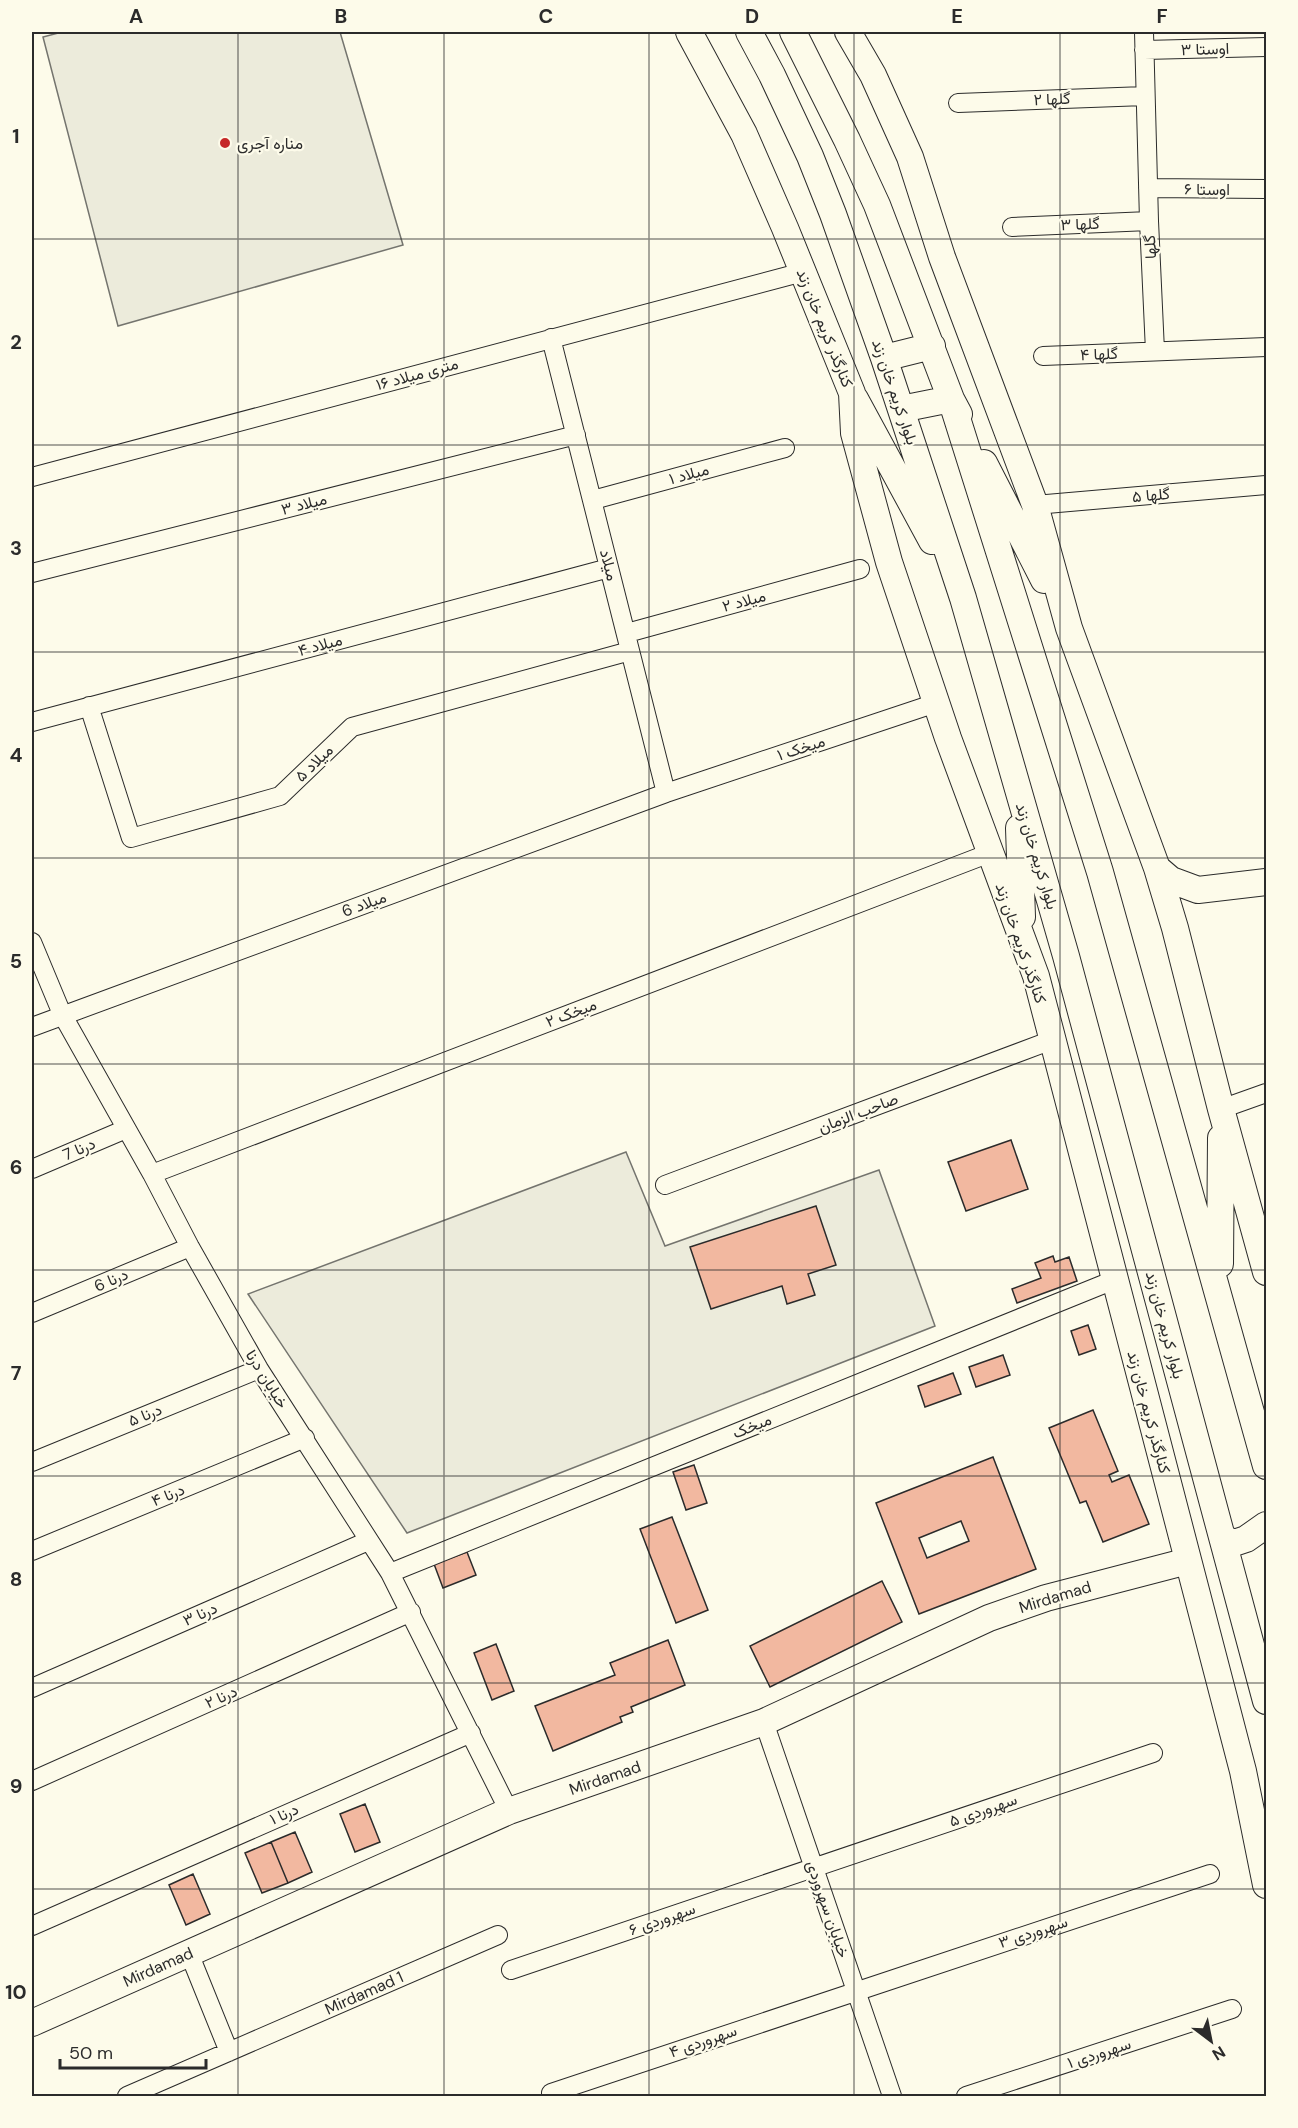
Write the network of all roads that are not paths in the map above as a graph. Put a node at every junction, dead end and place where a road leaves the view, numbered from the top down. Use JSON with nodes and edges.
{"nodes":[{"id":1,"x":689,"y":32,"type":"edge"},
{"id":2,"x":749,"y":32,"type":"edge"},
{"id":3,"x":793,"y":32,"type":"edge"},
{"id":4,"x":848,"y":32,"type":"edge"},
{"id":5,"x":1144,"y":32,"type":"edge"},
{"id":6,"x":1266,"y":47,"type":"edge"},
{"id":7,"x":1144,"y":50,"type":"junction"},
{"id":8,"x":1145,"y":96,"type":"junction"},
{"id":9,"x":958,"y":103,"type":"dead end"},
{"id":10,"x":1148,"y":188,"type":"junction"},
{"id":11,"x":1266,"y":189,"type":"edge"},
{"id":12,"x":1149,"y":221,"type":"junction"},
{"id":13,"x":1012,"y":227,"type":"dead end"},
{"id":14,"x":803,"y":272,"type":"junction"},
{"id":15,"x":551,"y":338,"type":"junction"},
{"id":16,"x":932,"y":346,"type":"junction"},
{"id":17,"x":1266,"y":347,"type":"edge"},
{"id":18,"x":1155,"y":351,"type":"junction"},
{"id":19,"x":1043,"y":356,"type":"dead end"},
{"id":20,"x":884,"y":358,"type":"junction"},
{"id":21,"x":852,"y":393,"type":"junction"},
{"id":22,"x":951,"y":399,"type":"junction"},
{"id":23,"x":901,"y":409,"type":"junction"},
{"id":24,"x":576,"y":435,"type":"junction"},
{"id":25,"x":785,"y":448,"type":"dead end"},
{"id":26,"x":32,"y":477,"type":"edge"},
{"id":27,"x":1266,"y":485,"type":"edge"},
{"id":28,"x":593,"y":500,"type":"junction"},
{"id":29,"x":1035,"y":505,"type":"junction"},
{"id":30,"x":609,"y":568,"type":"junction"},
{"id":31,"x":860,"y":569,"type":"dead end"},
{"id":32,"x":32,"y":573,"type":"edge"},
{"id":33,"x":963,"y":598,"type":"junction"},
{"id":34,"x":1069,"y":628,"type":"junction"},
{"id":35,"x":627,"y":633,"type":"junction"},
{"id":36,"x":630,"y":651,"type":"junction"},
{"id":37,"x":936,"y":704,"type":"junction"},
{"id":38,"x":89,"y":706,"type":"junction"},
{"id":39,"x":32,"y":722,"type":"edge"},
{"id":40,"x":1017,"y":792,"type":"junction"},
{"id":41,"x":666,"y":793,"type":"junction"},
{"id":42,"x":990,"y":853,"type":"junction"},
{"id":43,"x":1157,"y":868,"type":"junction"},
{"id":44,"x":1266,"y":882,"type":"edge"},
{"id":45,"x":1198,"y":890,"type":"junction"},
{"id":46,"x":1175,"y":928,"type":"junction"},
{"id":47,"x":32,"y":942,"type":"edge"},
{"id":48,"x":1023,"y":942,"type":"junction"},
{"id":49,"x":62,"y":1014,"type":"junction"},
{"id":50,"x":32,"y":1027,"type":"edge"},
{"id":51,"x":1052,"y":1040,"type":"junction"},
{"id":52,"x":1266,"y":1094,"type":"edge"},
{"id":53,"x":1221,"y":1109,"type":"junction"},
{"id":54,"x":126,"y":1128,"type":"junction"},
{"id":55,"x":32,"y":1169,"type":"edge"},
{"id":56,"x":152,"y":1174,"type":"junction"},
{"id":57,"x":665,"y":1185,"type":"dead end"},
{"id":58,"x":190,"y":1247,"type":"junction"},
{"id":59,"x":1266,"y":1272,"type":"edge"},
{"id":60,"x":1114,"y":1280,"type":"junction"},
{"id":61,"x":1220,"y":1294,"type":"junction"},
{"id":62,"x":32,"y":1313,"type":"edge"},
{"id":63,"x":259,"y":1369,"type":"junction"},
{"id":64,"x":305,"y":1438,"type":"junction"},
{"id":65,"x":32,"y":1462,"type":"edge"},
{"id":66,"x":1266,"y":1466,"type":"edge"},
{"id":67,"x":1266,"y":1525,"type":"edge"},
{"id":68,"x":1223,"y":1538,"type":"junction"},
{"id":69,"x":368,"y":1541,"type":"junction"},
{"id":70,"x":32,"y":1551,"type":"edge"},
{"id":71,"x":1188,"y":1561,"type":"junction"},
{"id":72,"x":390,"y":1573,"type":"junction"},
{"id":73,"x":411,"y":1612,"type":"junction"},
{"id":74,"x":1261,"y":1649,"type":"edge"},
{"id":75,"x":32,"y":1688,"type":"edge"},
{"id":76,"x":1266,"y":1701,"type":"edge"},
{"id":77,"x":764,"y":1722,"type":"junction"},
{"id":78,"x":471,"y":1733,"type":"junction"},
{"id":79,"x":1153,"y":1753,"type":"dead end"},
{"id":80,"x":32,"y":1781,"type":"edge"},
{"id":81,"x":509,"y":1811,"type":"junction"},
{"id":82,"x":1261,"y":1832,"type":"edge"},
{"id":83,"x":813,"y":1868,"type":"junction"},
{"id":84,"x":1210,"y":1874,"type":"dead end"},
{"id":85,"x":1266,"y":1886,"type":"edge"},
{"id":86,"x":32,"y":1926,"type":"edge"},
{"id":87,"x":498,"y":1935,"type":"dead end"},
{"id":88,"x":189,"y":1953,"type":"junction"},
{"id":89,"x":511,"y":1970,"type":"dead end"},
{"id":90,"x":855,"y":1990,"type":"junction"},
{"id":91,"x":1232,"y":2009,"type":"dead end"},
{"id":92,"x":32,"y":2023,"type":"edge"},
{"id":93,"x":229,"y":2052,"type":"junction"},
{"id":94,"x":551,"y":2093,"type":"dead end"},
{"id":95,"x":127,"y":2097,"type":"edge"},
{"id":96,"x":892,"y":2097,"type":"edge"},
{"id":97,"x":966,"y":2097,"type":"edge"}],
"edges":[{"from":1,"to":14,"type":"main road","name":"کنارگذر کریم خان زند"},
{"from":2,"to":20,"type":"main road","name":"بلوار کریم خان زند"},
{"from":3,"to":16,"type":"main road"},
{"from":4,"to":29,"type":"main road"},
{"from":5,"to":7,"type":"street","name":"گلها"},
{"from":6,"to":7,"type":"street","name":"اوستا ۳"},
{"from":7,"to":8,"type":"street","name":"گلها"},
{"from":8,"to":9,"type":"street","name":"گلها ۲"},
{"from":8,"to":10,"type":"street","name":"گلها"},
{"from":10,"to":11,"type":"street","name":"اوستا ۶"},
{"from":10,"to":12,"type":"street","name":"گلها"},
{"from":12,"to":13,"type":"street","name":"گلها ۳"},
{"from":12,"to":18,"type":"street","name":"گلها"},
{"from":14,"to":15,"type":"street","name":"۱۶ متری میلاد"},
{"from":14,"to":21,"type":"main road","name":"کنارگذر کریم خان زند"},
{"from":15,"to":24,"type":"street","name":"میلاد"},
{"from":15,"to":26,"type":"street","name":"۱۶ متری میلاد"},
{"from":16,"to":20,"type":"main road"},
{"from":16,"to":22,"type":"main road"},
{"from":17,"to":18,"type":"street"},
{"from":18,"to":19,"type":"street","name":"گلها ۴"},
{"from":20,"to":23,"type":"main road","name":"بلوار کریم خان زند"},
{"from":21,"to":33,"type":"main road"},
{"from":21,"to":37,"type":"main road","name":"کنارگذر کریم خان زند"},
{"from":22,"to":23,"type":"main road"},
{"from":22,"to":34,"type":"main road"},
{"from":22,"to":61,"type":"main road"},
{"from":23,"to":33,"type":"main road","name":"بلوار کریم خان زند"},
{"from":24,"to":28,"type":"street","name":"میلاد"},
{"from":24,"to":32,"type":"street","name":"میلاد ۳"},
{"from":25,"to":28,"type":"street","name":"میلاد ۱"},
{"from":27,"to":29,"type":"street","name":"گلها ۵"},
{"from":28,"to":30,"type":"street","name":"میلاد"},
{"from":29,"to":34,"type":"main road"},
{"from":30,"to":35,"type":"street","name":"میلاد"},
{"from":30,"to":38,"type":"street","name":"میلاد ۴"},
{"from":31,"to":35,"type":"street","name":"میلاد ۲"},
{"from":33,"to":40,"type":"main road","name":"بلوار کریم خان زند"},
{"from":34,"to":43,"type":"main road"},
{"from":35,"to":36,"type":"street","name":"میلاد"},
{"from":36,"to":38,"type":"street","name":"میلاد ۵"},
{"from":36,"to":41,"type":"street","name":"میلاد"},
{"from":37,"to":41,"type":"street","name":"میخک ۱"},
{"from":37,"to":42,"type":"main road","name":"کنارگذر کریم خان زند"},
{"from":38,"to":39,"type":"street","name":"میلاد ۴"},
{"from":40,"to":48,"type":"main road"},
{"from":40,"to":68,"type":"main road","name":"بلوار کریم خان زند"},
{"from":41,"to":49,"type":"street","name":"میلاد 6"},
{"from":42,"to":48,"type":"main road","name":"کنارگذر کریم خان زند"},
{"from":42,"to":56,"type":"street","name":"میخک ۲"},
{"from":43,"to":45,"type":"main road"},
{"from":43,"to":46,"type":"main road"},
{"from":44,"to":45,"type":"main road"},
{"from":45,"to":46,"type":"main road"},
{"from":46,"to":53,"type":"main road"},
{"from":47,"to":49,"type":"street","name":"خیابان درنا"},
{"from":48,"to":51,"type":"main road","name":"کنارگذر کریم خان زند"},
{"from":49,"to":50,"type":"street","name":"میلاد 6"},
{"from":49,"to":54,"type":"street","name":"خیابان درنا"},
{"from":51,"to":57,"type":"street","name":"صاحب الزمان"},
{"from":51,"to":60,"type":"main road","name":"کنارگذر کریم خان زند"},
{"from":52,"to":53,"type":"street"},
{"from":53,"to":59,"type":"main road"},
{"from":53,"to":61,"type":"main road"},
{"from":54,"to":55,"type":"street","name":"درنا 7"},
{"from":54,"to":56,"type":"street","name":"خیابان درنا"},
{"from":56,"to":58,"type":"street","name":"خیابان درنا"},
{"from":58,"to":62,"type":"street","name":"درنا 6"},
{"from":58,"to":63,"type":"street","name":"خیابان درنا"},
{"from":60,"to":71,"type":"main road","name":"کنارگذر کریم خان زند"},
{"from":60,"to":72,"type":"street","name":"میخک"},
{"from":61,"to":66,"type":"main road"},
{"from":63,"to":64,"type":"street","name":"خیابان درنا"},
{"from":63,"to":65,"type":"street","name":"درنا ۵"},
{"from":64,"to":69,"type":"street","name":"خیابان درنا"},
{"from":64,"to":70,"type":"street","name":"درنا ۴"},
{"from":67,"to":68,"type":"main road"},
{"from":68,"to":74,"type":"main road","name":"بلوار کریم خان زند"},
{"from":69,"to":72,"type":"street","name":"خیابان درنا"},
{"from":69,"to":75,"type":"street","name":"درنا ۳"},
{"from":71,"to":77,"type":"main road","name":"Mirdamad"},
{"from":71,"to":82,"type":"main road","name":"کنارگذر کریم خان زند"},
{"from":72,"to":73,"type":"street","name":"خیابان درنا"},
{"from":73,"to":78,"type":"street","name":"خیابان درنا"},
{"from":73,"to":80,"type":"street","name":"درنا ۲"},
{"from":74,"to":76,"type":"main road","name":"بلوار کریم خان زند"},
{"from":77,"to":81,"type":"main road","name":"Mirdamad"},
{"from":77,"to":83,"type":"street","name":"خیابان سهروردی"},
{"from":78,"to":81,"type":"street","name":"خیابان درنا"},
{"from":78,"to":86,"type":"street","name":"درنا ۱"},
{"from":79,"to":83,"type":"street","name":"سهروردی ۵"},
{"from":81,"to":88,"type":"main road","name":"Mirdamad"},
{"from":82,"to":85,"type":"main road","name":"کنارگذر کریم خان زند"},
{"from":83,"to":89,"type":"street","name":"سهروردی ۶"},
{"from":83,"to":90,"type":"street","name":"خیابان سهروردی"},
{"from":84,"to":90,"type":"street","name":"سهروردی ۳"},
{"from":87,"to":93,"type":"street","name":"Mirdamad 1"},
{"from":88,"to":92,"type":"main road","name":"Mirdamad"},
{"from":88,"to":93,"type":"street"},
{"from":90,"to":94,"type":"street","name":"سهروردی ۴"},
{"from":90,"to":96,"type":"street","name":"خیابان سهروردی"},
{"from":91,"to":97,"type":"street","name":"سهروردی ۱"},
{"from":93,"to":95,"type":"street","name":"Mirdamad 1"}]}
